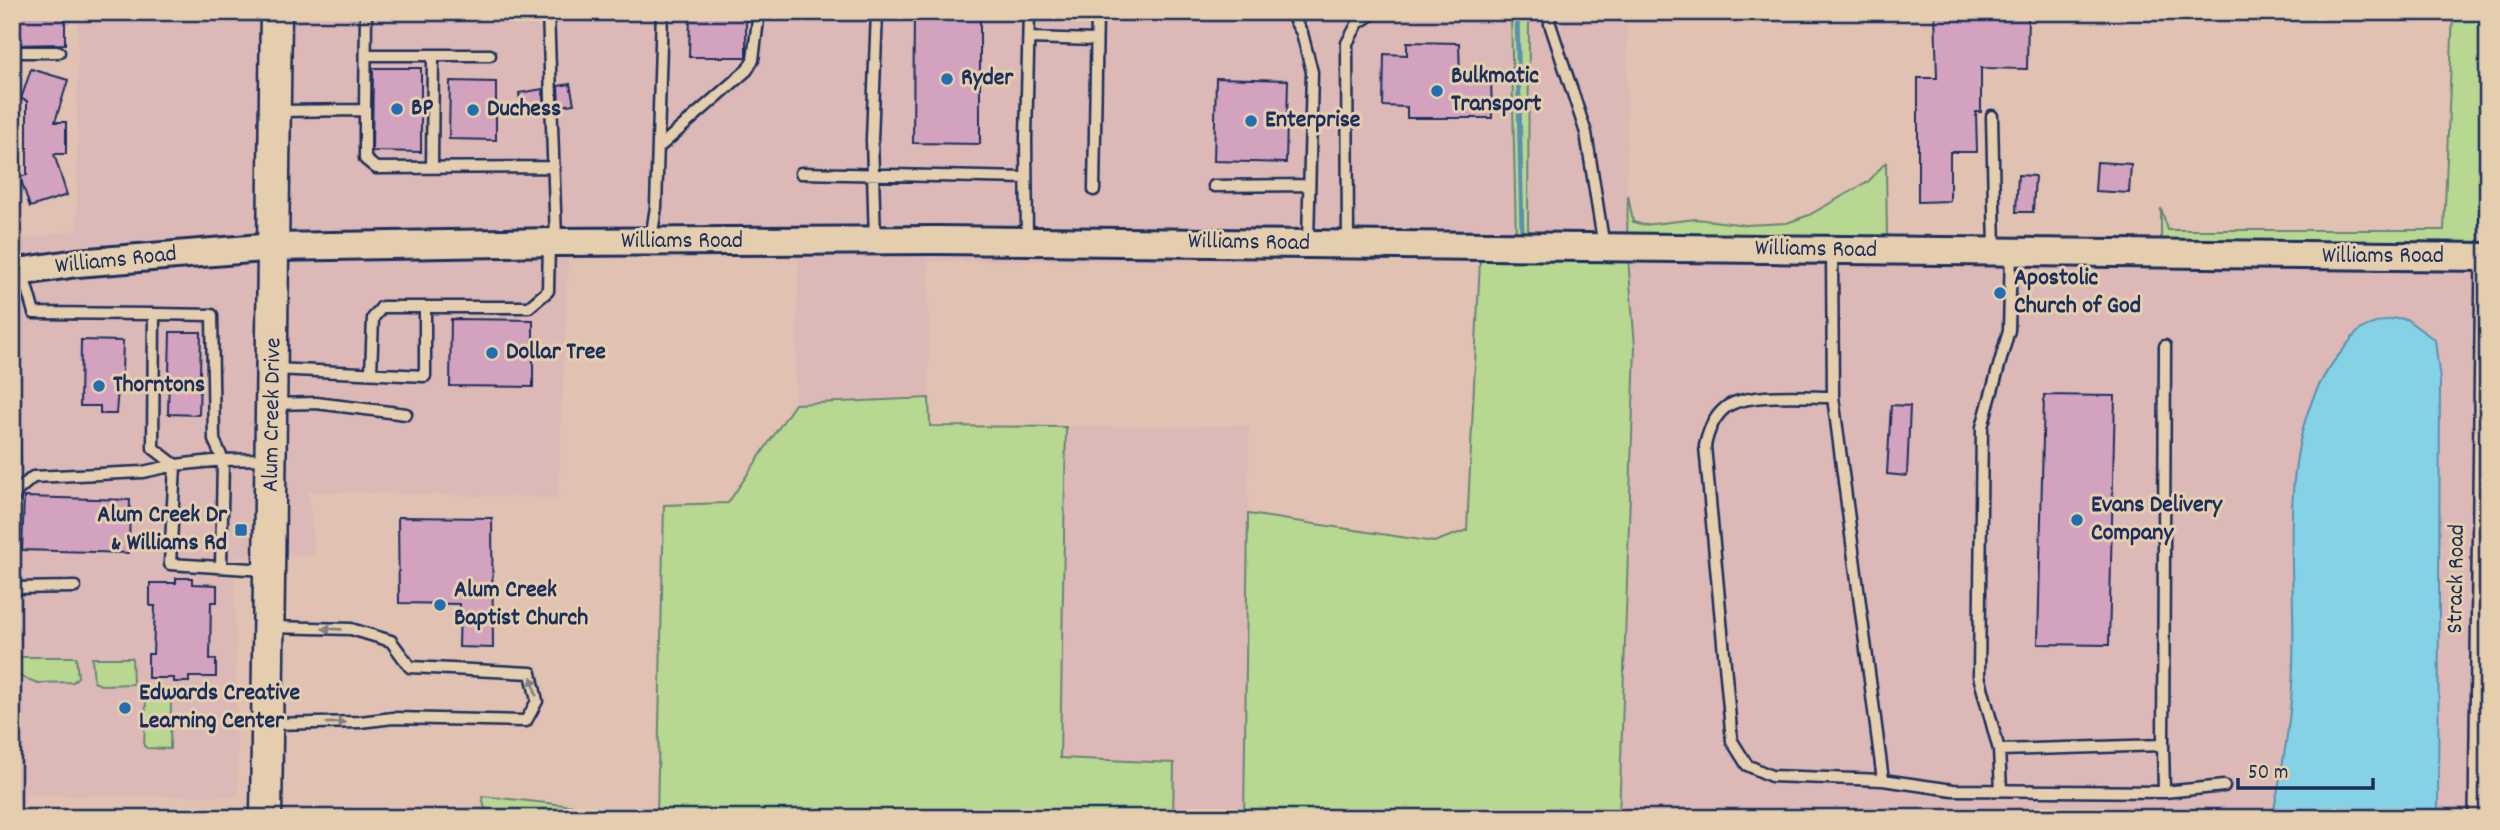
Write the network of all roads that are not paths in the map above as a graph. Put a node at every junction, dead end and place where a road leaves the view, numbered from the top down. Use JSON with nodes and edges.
{"nodes":[{"id":1,"x":276,"y":12,"type":"edge"},
{"id":2,"x":366,"y":12,"type":"edge"},
{"id":3,"x":548,"y":12,"type":"edge"},
{"id":4,"x":663,"y":12,"type":"edge"},
{"id":5,"x":759,"y":12,"type":"edge"},
{"id":6,"x":877,"y":12,"type":"edge"},
{"id":7,"x":1029,"y":12,"type":"edge"},
{"id":8,"x":1097,"y":12,"type":"edge"},
{"id":9,"x":1290,"y":12,"type":"edge"},
{"id":10,"x":1375,"y":12,"type":"edge"},
{"id":11,"x":1549,"y":12,"type":"edge"},
{"id":12,"x":1029,"y":38,"type":"junction"},
{"id":13,"x":1096,"y":40,"type":"junction"},
{"id":14,"x":12,"y":51,"type":"edge"},
{"id":15,"x":60,"y":52,"type":"dead end"},
{"id":16,"x":366,"y":55,"type":"junction"},
{"id":17,"x":433,"y":55,"type":"junction"},
{"id":18,"x":490,"y":55,"type":"dead end"},
{"id":19,"x":366,"y":110,"type":"junction"},
{"id":20,"x":276,"y":111,"type":"junction"},
{"id":21,"x":1992,"y":116,"type":"dead end"},
{"id":22,"x":658,"y":148,"type":"junction"},
{"id":23,"x":432,"y":167,"type":"junction"},
{"id":24,"x":554,"y":167,"type":"junction"},
{"id":25,"x":801,"y":173,"type":"dead end"},
{"id":26,"x":874,"y":174,"type":"junction"},
{"id":27,"x":1026,"y":178,"type":"junction"},
{"id":28,"x":1309,"y":185,"type":"junction"},
{"id":29,"x":1214,"y":186,"type":"dead end"},
{"id":30,"x":1094,"y":190,"type":"dead end"},
{"id":31,"x":875,"y":240,"type":"junction"},
{"id":32,"x":1027,"y":241,"type":"junction"},
{"id":33,"x":553,"y":242,"type":"junction"},
{"id":34,"x":650,"y":242,"type":"junction"},
{"id":35,"x":1308,"y":244,"type":"junction"},
{"id":36,"x":1348,"y":244,"type":"junction"},
{"id":37,"x":275,"y":247,"type":"junction"},
{"id":38,"x":1604,"y":247,"type":"junction"},
{"id":39,"x":1832,"y":250,"type":"junction"},
{"id":40,"x":2003,"y":253,"type":"junction"},
{"id":41,"x":2487,"y":257,"type":"edge"},
{"id":42,"x":17,"y":272,"type":"edge"},
{"id":43,"x":425,"y":307,"type":"junction"},
{"id":44,"x":154,"y":314,"type":"junction"},
{"id":45,"x":2165,"y":346,"type":"dead end"},
{"id":46,"x":273,"y":369,"type":"junction"},
{"id":47,"x":372,"y":373,"type":"junction"},
{"id":48,"x":1833,"y":397,"type":"junction"},
{"id":49,"x":273,"y":404,"type":"junction"},
{"id":50,"x":406,"y":414,"type":"dead end"},
{"id":51,"x":272,"y":458,"type":"junction"},
{"id":52,"x":223,"y":460,"type":"junction"},
{"id":53,"x":175,"y":466,"type":"junction"},
{"id":54,"x":12,"y":502,"type":"edge"},
{"id":55,"x":221,"y":567,"type":"junction"},
{"id":56,"x":270,"y":570,"type":"junction"},
{"id":57,"x":75,"y":587,"type":"dead end"},
{"id":58,"x":12,"y":588,"type":"edge"},
{"id":59,"x":269,"y":627,"type":"junction"},
{"id":60,"x":268,"y":724,"type":"junction"},
{"id":61,"x":2163,"y":745,"type":"junction"},
{"id":62,"x":1999,"y":750,"type":"junction"},
{"id":63,"x":1883,"y":780,"type":"junction"},
{"id":64,"x":2224,"y":786,"type":"dead end"},
{"id":65,"x":2001,"y":790,"type":"junction"},
{"id":66,"x":2164,"y":792,"type":"junction"},
{"id":67,"x":266,"y":818,"type":"edge"},
{"id":68,"x":2479,"y":818,"type":"edge"}],
"edges":[{"from":1,"to":20,"type":"main road","name":"Alum Creek Drive"},
{"from":2,"to":16,"type":"lane"},
{"from":3,"to":24,"type":"lane"},
{"from":4,"to":22,"type":"lane"},
{"from":5,"to":22,"type":"lane"},
{"from":6,"to":26,"type":"lane"},
{"from":7,"to":12,"type":"lane"},
{"from":8,"to":13,"type":"lane"},
{"from":9,"to":28,"type":"lane"},
{"from":10,"to":36,"type":"lane"},
{"from":11,"to":38,"type":"lane"},
{"from":12,"to":13,"type":"lane"},
{"from":12,"to":27,"type":"lane"},
{"from":13,"to":30,"type":"lane"},
{"from":14,"to":15,"type":"lane"},
{"from":16,"to":17,"type":"lane"},
{"from":16,"to":19,"type":"lane"},
{"from":17,"to":18,"type":"lane"},
{"from":17,"to":23,"type":"lane"},
{"from":19,"to":20,"type":"lane"},
{"from":19,"to":23,"type":"lane"},
{"from":20,"to":37,"type":"main road","name":"Alum Creek Drive"},
{"from":21,"to":40,"type":"lane"},
{"from":22,"to":34,"type":"lane"},
{"from":23,"to":24,"type":"lane"},
{"from":24,"to":33,"type":"lane"},
{"from":25,"to":26,"type":"lane"},
{"from":26,"to":27,"type":"lane"},
{"from":26,"to":31,"type":"lane"},
{"from":27,"to":32,"type":"lane"},
{"from":28,"to":29,"type":"lane"},
{"from":28,"to":35,"type":"lane"},
{"from":31,"to":32,"type":"main road","name":"Williams Road"},
{"from":31,"to":34,"type":"main road","name":"Williams Road"},
{"from":32,"to":35,"type":"main road","name":"Williams Road"},
{"from":33,"to":34,"type":"main road","name":"Williams Road"},
{"from":33,"to":37,"type":"main road","name":"Williams Road"},
{"from":33,"to":43,"type":"lane"},
{"from":35,"to":36,"type":"main road","name":"Williams Road"},
{"from":36,"to":38,"type":"main road","name":"Williams Road"},
{"from":37,"to":42,"type":"main road","name":"Williams Road"},
{"from":37,"to":46,"type":"main road","name":"Alum Creek Drive"},
{"from":38,"to":39,"type":"main road","name":"Williams Road"},
{"from":39,"to":40,"type":"main road","name":"Williams Road"},
{"from":39,"to":48,"type":"lane"},
{"from":40,"to":41,"type":"main road","name":"Williams Road"},
{"from":40,"to":62,"type":"lane"},
{"from":41,"to":68,"type":"street","name":"Strack Road"},
{"from":42,"to":44,"type":"lane"},
{"from":43,"to":47,"type":"lane"},
{"from":43,"to":47,"type":"lane"},
{"from":44,"to":52,"type":"lane"},
{"from":44,"to":53,"type":"lane"},
{"from":45,"to":61,"type":"lane"},
{"from":46,"to":47,"type":"lane"},
{"from":46,"to":49,"type":"main road","name":"Alum Creek Drive"},
{"from":48,"to":63,"type":"lane"},
{"from":48,"to":63,"type":"lane"},
{"from":49,"to":50,"type":"lane"},
{"from":49,"to":51,"type":"main road","name":"Alum Creek Drive"},
{"from":51,"to":52,"type":"lane"},
{"from":51,"to":56,"type":"main road","name":"Alum Creek Drive"},
{"from":52,"to":53,"type":"lane"},
{"from":52,"to":55,"type":"lane"},
{"from":53,"to":54,"type":"lane"},
{"from":53,"to":55,"type":"lane"},
{"from":55,"to":56,"type":"lane"},
{"from":56,"to":59,"type":"main road","name":"Alum Creek Drive"},
{"from":57,"to":58,"type":"lane"},
{"from":59,"to":60,"type":"main road","name":"Alum Creek Drive"},
{"from":60,"to":59,"type":"lane","one_way":true},
{"from":60,"to":67,"type":"main road","name":"Alum Creek Drive"},
{"from":61,"to":62,"type":"lane"},
{"from":61,"to":66,"type":"lane"},
{"from":62,"to":65,"type":"lane"},
{"from":63,"to":65,"type":"lane"},
{"from":64,"to":66,"type":"lane"},
{"from":65,"to":66,"type":"lane"}]}
